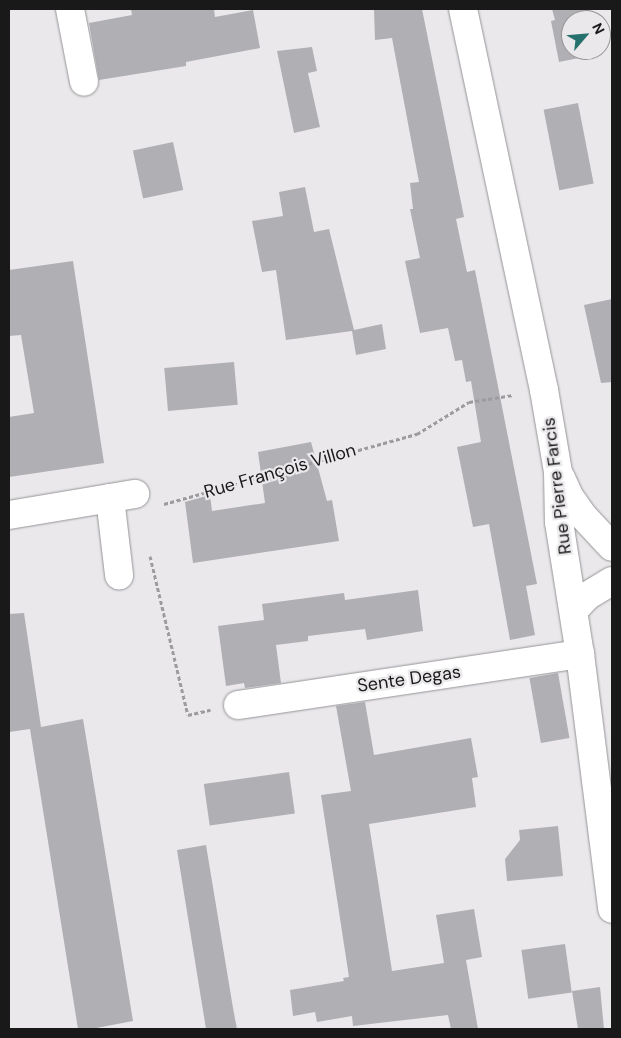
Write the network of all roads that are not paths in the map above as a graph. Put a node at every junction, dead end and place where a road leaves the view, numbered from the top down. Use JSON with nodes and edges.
{"nodes":[{"id":1,"x":70,"y":9,"type":"edge"},
{"id":2,"x":463,"y":9,"type":"edge"},
{"id":3,"x":84,"y":82,"type":"dead end"},
{"id":4,"x":558,"y":472,"type":"junction"},
{"id":5,"x":9,"y":514,"type":"edge"},
{"id":6,"x":612,"y":547,"type":"edge"},
{"id":7,"x":119,"y":575,"type":"dead end"},
{"id":8,"x":612,"y":581,"type":"edge"},
{"id":9,"x":574,"y":610,"type":"junction"},
{"id":10,"x":580,"y":654,"type":"junction"},
{"id":11,"x":238,"y":704,"type":"road end"},
{"id":12,"x":612,"y":909,"type":"edge"}],
"edges":[{"from":1,"to":3,"type":"street"},
{"from":2,"to":4,"type":"street","name":"Rue Pierre Farcis"},
{"from":4,"to":6,"type":"street"},
{"from":4,"to":9,"type":"street","name":"Rue Pierre Farcis"},
{"from":5,"to":7,"type":"street"},
{"from":8,"to":9,"type":"street"},
{"from":9,"to":10,"type":"street","name":"Rue Pierre Farcis"},
{"from":10,"to":11,"type":"street","name":"Sente Degas"},
{"from":10,"to":12,"type":"street","name":"Rue Pierre Farcis"}]}
